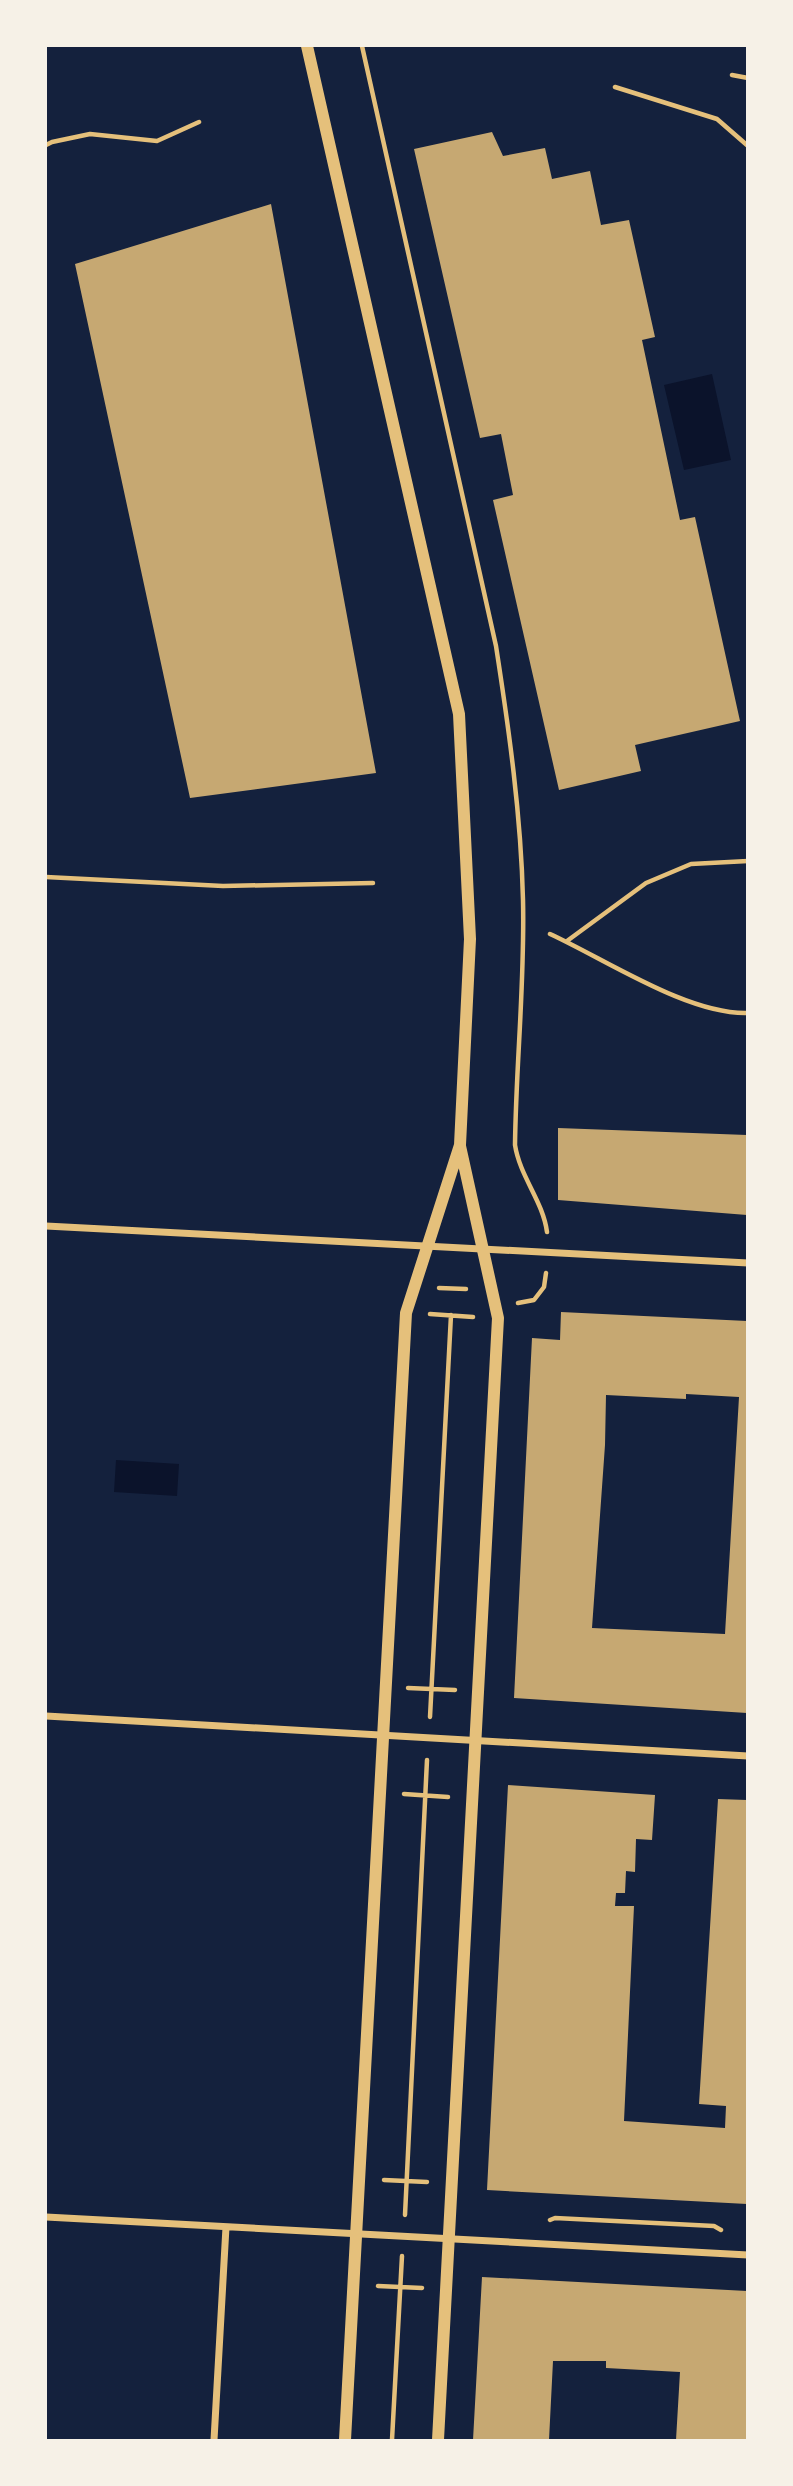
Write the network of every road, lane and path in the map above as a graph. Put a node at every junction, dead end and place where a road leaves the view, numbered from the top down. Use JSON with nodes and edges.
{"nodes":[{"id":1,"x":307,"y":46,"type":"edge"},
{"id":2,"x":362,"y":46,"type":"edge"},
{"id":3,"x":732,"y":75,"type":"dead end"},
{"id":4,"x":747,"y":78,"type":"edge"},
{"id":5,"x":615,"y":87,"type":"dead end"},
{"id":6,"x":199,"y":122,"type":"dead end"},
{"id":7,"x":46,"y":145,"type":"edge"},
{"id":8,"x":747,"y":146,"type":"edge"},
{"id":9,"x":747,"y":862,"type":"edge"},
{"id":10,"x":46,"y":877,"type":"edge"},
{"id":11,"x":373,"y":883,"type":"dead end"},
{"id":12,"x":550,"y":933,"type":"dead end"},
{"id":13,"x":567,"y":941,"type":"junction"},
{"id":14,"x":747,"y":1013,"type":"edge"},
{"id":15,"x":460,"y":1145,"type":"junction"},
{"id":16,"x":46,"y":1226,"type":"edge"},
{"id":17,"x":548,"y":1232,"type":"dead end"},
{"id":18,"x":428,"y":1246,"type":"junction"},
{"id":19,"x":483,"y":1249,"type":"junction"},
{"id":20,"x":747,"y":1263,"type":"edge"},
{"id":21,"x":546,"y":1273,"type":"dead end"},
{"id":22,"x":518,"y":1303,"type":"dead end"},
{"id":23,"x":424,"y":1314,"type":"dead end"},
{"id":24,"x":451,"y":1315,"type":"junction"},
{"id":25,"x":478,"y":1317,"type":"dead end"},
{"id":26,"x":405,"y":1687,"type":"dead end"},
{"id":27,"x":432,"y":1689,"type":"junction"},
{"id":28,"x":459,"y":1691,"type":"dead end"},
{"id":29,"x":46,"y":1716,"type":"edge"},
{"id":30,"x":429,"y":1723,"type":"dead end"},
{"id":31,"x":383,"y":1735,"type":"junction"},
{"id":32,"x":475,"y":1741,"type":"junction"},
{"id":33,"x":428,"y":1756,"type":"dead end"},
{"id":34,"x":747,"y":1756,"type":"edge"},
{"id":35,"x":398,"y":1794,"type":"dead end"},
{"id":36,"x":425,"y":1796,"type":"junction"},
{"id":37,"x":452,"y":1797,"type":"dead end"},
{"id":38,"x":378,"y":2180,"type":"dead end"},
{"id":39,"x":406,"y":2181,"type":"junction"},
{"id":40,"x":432,"y":2183,"type":"dead end"},
{"id":41,"x":405,"y":2215,"type":"dead end"},
{"id":42,"x":46,"y":2217,"type":"edge"},
{"id":43,"x":226,"y":2227,"type":"junction"},
{"id":44,"x":357,"y":2234,"type":"junction"},
{"id":45,"x":449,"y":2239,"type":"junction"},
{"id":46,"x":402,"y":2248,"type":"dead end"},
{"id":47,"x":747,"y":2255,"type":"edge"},
{"id":48,"x":373,"y":2285,"type":"dead end"},
{"id":49,"x":400,"y":2287,"type":"junction"},
{"id":50,"x":426,"y":2289,"type":"dead end"},
{"id":51,"x":214,"y":2441,"type":"edge"},
{"id":52,"x":345,"y":2441,"type":"edge"},
{"id":53,"x":392,"y":2441,"type":"edge"},
{"id":54,"x":438,"y":2441,"type":"edge"}],
"edges":[{"from":1,"to":15,"type":"street"},
{"from":2,"to":17,"type":"path"},
{"from":3,"to":4,"type":"path"},
{"from":5,"to":8,"type":"path"},
{"from":6,"to":7,"type":"path"},
{"from":9,"to":13,"type":"path"},
{"from":10,"to":11,"type":"path"},
{"from":12,"to":13,"type":"path"},
{"from":13,"to":14,"type":"path"},
{"from":15,"to":18,"type":"street"},
{"from":15,"to":19,"type":"street"},
{"from":16,"to":18,"type":"street"},
{"from":18,"to":19,"type":"street"},
{"from":18,"to":31,"type":"street"},
{"from":19,"to":20,"type":"street"},
{"from":19,"to":32,"type":"street"},
{"from":21,"to":22,"type":"path"},
{"from":23,"to":24,"type":"path"},
{"from":24,"to":25,"type":"path"},
{"from":24,"to":27,"type":"path"},
{"from":26,"to":27,"type":"path"},
{"from":27,"to":28,"type":"path"},
{"from":27,"to":30,"type":"path"},
{"from":29,"to":31,"type":"street"},
{"from":31,"to":32,"type":"street"},
{"from":31,"to":44,"type":"street"},
{"from":32,"to":34,"type":"street"},
{"from":32,"to":45,"type":"street"},
{"from":33,"to":36,"type":"path"},
{"from":35,"to":36,"type":"path"},
{"from":36,"to":37,"type":"path"},
{"from":36,"to":39,"type":"path"},
{"from":38,"to":39,"type":"path"},
{"from":39,"to":40,"type":"path"},
{"from":39,"to":41,"type":"path"},
{"from":42,"to":43,"type":"street"},
{"from":43,"to":44,"type":"street"},
{"from":43,"to":51,"type":"street"},
{"from":44,"to":45,"type":"street"},
{"from":44,"to":52,"type":"street"},
{"from":45,"to":47,"type":"street"},
{"from":45,"to":54,"type":"street"},
{"from":46,"to":49,"type":"path"},
{"from":48,"to":49,"type":"path"},
{"from":49,"to":50,"type":"path"},
{"from":49,"to":53,"type":"path"}]}
